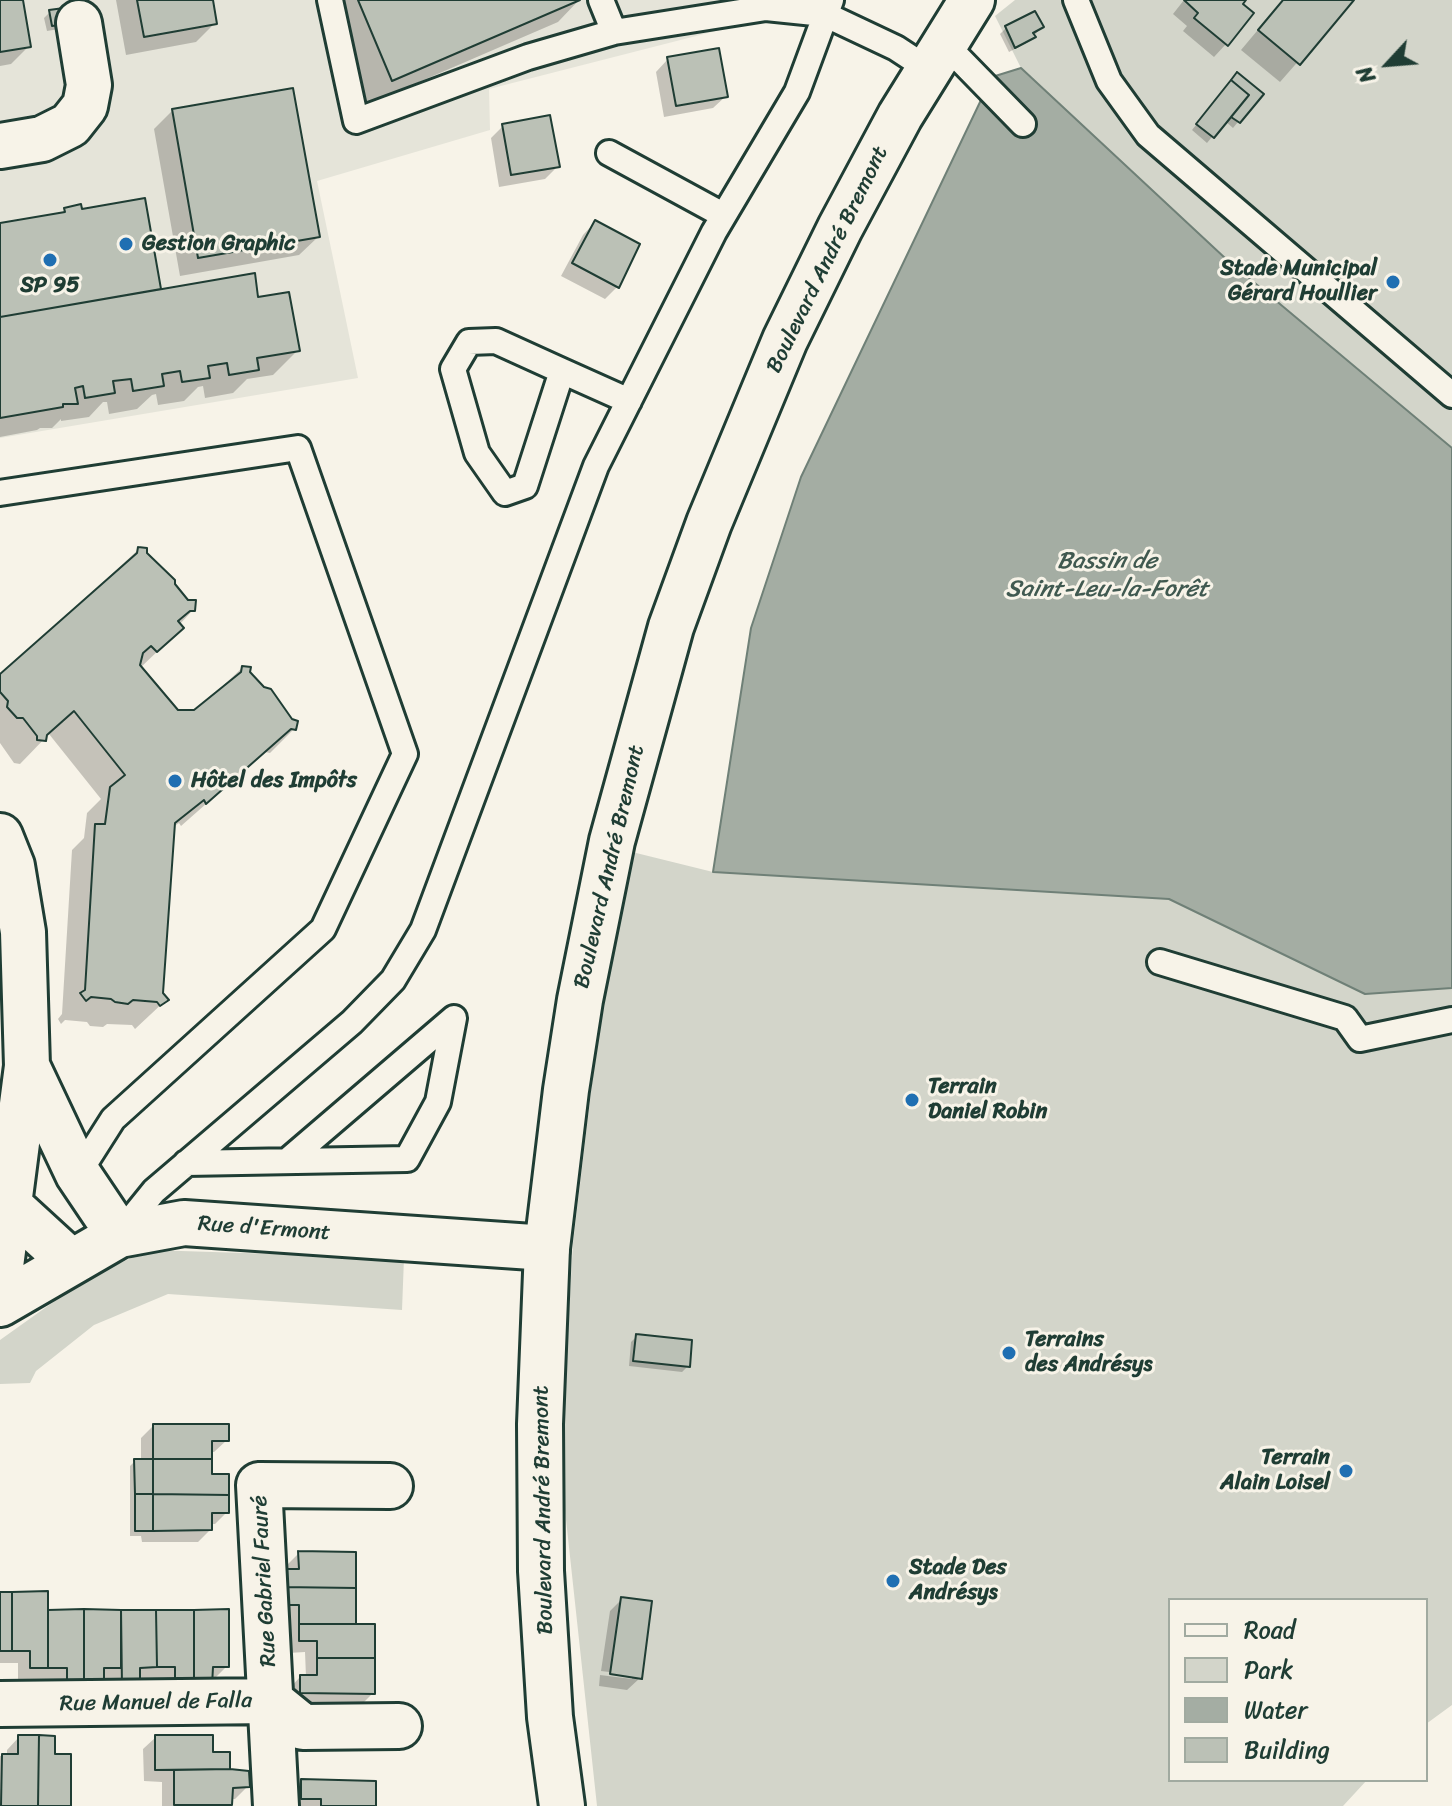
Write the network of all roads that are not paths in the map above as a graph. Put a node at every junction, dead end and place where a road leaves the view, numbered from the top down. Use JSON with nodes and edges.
{"nodes":[{"id":1,"x":330,"y":0,"type":"edge"},
{"id":2,"x":601,"y":0,"type":"edge"},
{"id":3,"x":972,"y":0,"type":"edge"},
{"id":4,"x":1076,"y":0,"type":"edge"},
{"id":5,"x":765,"y":4,"type":"edge"},
{"id":6,"x":824,"y":5,"type":"edge"},
{"id":7,"x":79,"y":23,"type":"dead end"},
{"id":8,"x":614,"y":32,"type":"junction"},
{"id":9,"x":936,"y":56,"type":"junction"},
{"id":10,"x":1023,"y":124,"type":"dead end"},
{"id":11,"x":0,"y":146,"type":"edge"},
{"id":12,"x":609,"y":153,"type":"dead end"},
{"id":13,"x":723,"y":215,"type":"junction"},
{"id":14,"x":562,"y":371,"type":"junction"},
{"id":15,"x":1452,"y":395,"type":"edge"},
{"id":16,"x":629,"y":401,"type":"junction"},
{"id":17,"x":0,"y":493,"type":"edge"},
{"id":18,"x":0,"y":836,"type":"edge"},
{"id":19,"x":1160,"y":962,"type":"dead end"},
{"id":20,"x":12,"y":992,"type":"edge"},
{"id":21,"x":1452,"y":1020,"type":"edge"},
{"id":22,"x":27,"y":1066,"type":"junction"},
{"id":23,"x":287,"y":1161,"type":"junction"},
{"id":24,"x":186,"y":1163,"type":"junction"},
{"id":25,"x":78,"y":1174,"type":"junction"},
{"id":26,"x":10,"y":1206,"type":"junction"},
{"id":27,"x":119,"y":1235,"type":"junction"},
{"id":28,"x":547,"y":1248,"type":"junction"},
{"id":29,"x":70,"y":1261,"type":"junction"},
{"id":30,"x":0,"y":1274,"type":"edge"},
{"id":31,"x":0,"y":1304,"type":"edge"},
{"id":32,"x":390,"y":1486,"type":"dead end"},
{"id":33,"x":271,"y":1701,"type":"junction"},
{"id":34,"x":0,"y":1704,"type":"edge"},
{"id":35,"x":399,"y":1726,"type":"dead end"},
{"id":36,"x":276,"y":1806,"type":"edge"},
{"id":37,"x":562,"y":1806,"type":"edge"}],
"edges":[{"from":1,"to":8,"type":"lane"},
{"from":2,"to":8,"type":"lane"},
{"from":3,"to":9,"type":"street","name":"Boulevard André Bremont"},
{"from":4,"to":15,"type":"lane"},
{"from":5,"to":6,"type":"lane"},
{"from":5,"to":8,"type":"lane"},
{"from":6,"to":9,"type":"lane"},
{"from":6,"to":13,"type":"lane"},
{"from":7,"to":11,"type":"street"},
{"from":9,"to":10,"type":"lane"},
{"from":9,"to":28,"type":"street","name":"Boulevard André Bremont"},
{"from":12,"to":13,"type":"lane"},
{"from":13,"to":16,"type":"lane"},
{"from":14,"to":14,"type":"lane"},
{"from":14,"to":16,"type":"lane"},
{"from":16,"to":24,"type":"lane"},
{"from":17,"to":25,"type":"lane"},
{"from":18,"to":20,"type":"street"},
{"from":19,"to":21,"type":"lane"},
{"from":20,"to":22,"type":"street"},
{"from":22,"to":25,"type":"street"},
{"from":22,"to":26,"type":"street"},
{"from":23,"to":23,"type":"lane"},
{"from":23,"to":24,"type":"lane"},
{"from":24,"to":27,"type":"lane"},
{"from":25,"to":27,"type":"street"},
{"from":26,"to":29,"type":"street"},
{"from":26,"to":30,"type":"street"},
{"from":27,"to":28,"type":"street","name":"Rue d'Ermont"},
{"from":27,"to":29,"type":"street","name":"Rue d'Ermont"},
{"from":28,"to":37,"type":"street","name":"Boulevard André Bremont"},
{"from":29,"to":31,"type":"street","name":"Rue d'Ermont"},
{"from":32,"to":33,"type":"street","name":"Rue Gabriel Fauré"},
{"from":33,"to":34,"type":"street","name":"Rue Manuel de Falla"},
{"from":33,"to":35,"type":"street","name":"Rue Manuel de Falla"},
{"from":33,"to":36,"type":"street","name":"Rue Gabriel Fauré"}]}
